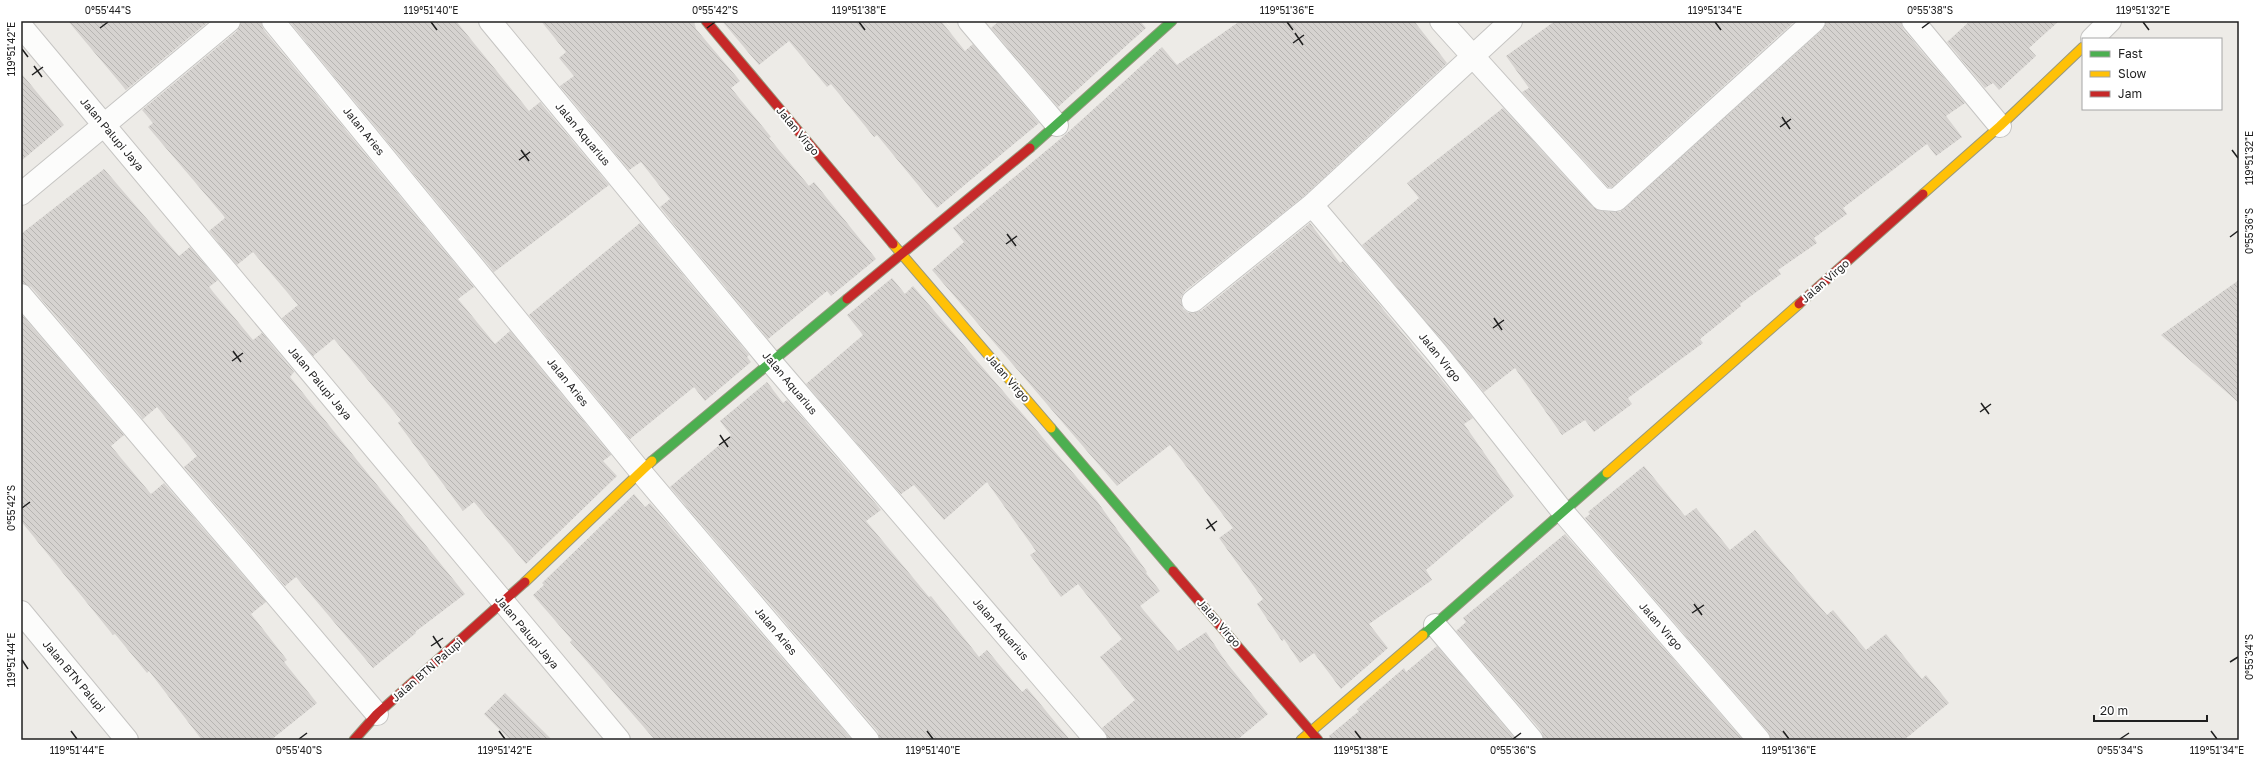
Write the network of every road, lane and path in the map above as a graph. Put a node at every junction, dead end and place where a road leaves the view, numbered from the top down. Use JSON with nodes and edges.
{"nodes":[{"id":1,"x":229,"y":21,"type":"edge"},
{"id":2,"x":273,"y":21,"type":"edge"},
{"id":3,"x":490,"y":21,"type":"edge"},
{"id":4,"x":706,"y":21,"type":"edge"},
{"id":5,"x":969,"y":21,"type":"edge"},
{"id":6,"x":1441,"y":21,"type":"edge"},
{"id":7,"x":1511,"y":21,"type":"edge"},
{"id":8,"x":1814,"y":21,"type":"edge"},
{"id":9,"x":1913,"y":21,"type":"edge"},
{"id":10,"x":2110,"y":21,"type":"edge"},
{"id":11,"x":1170,"y":22,"type":"edge"},
{"id":12,"x":21,"y":26,"type":"edge"},
{"id":13,"x":2093,"y":38,"type":"edge"},
{"id":14,"x":2082,"y":48,"type":"edge"},
{"id":15,"x":1473,"y":57,"type":"junction"},
{"id":16,"x":104,"y":124,"type":"junction"},
{"id":17,"x":1057,"y":125,"type":"junction"},
{"id":18,"x":2000,"y":126,"type":"junction"},
{"id":19,"x":21,"y":194,"type":"edge"},
{"id":20,"x":1312,"y":205,"type":"junction"},
{"id":21,"x":901,"y":253,"type":"junction"},
{"id":22,"x":21,"y":295,"type":"edge"},
{"id":23,"x":1193,"y":301,"type":"dead end"},
{"id":24,"x":772,"y":362,"type":"junction"},
{"id":25,"x":640,"y":470,"type":"junction"},
{"id":26,"x":1563,"y":512,"type":"junction"},
{"id":27,"x":503,"y":603,"type":"junction"},
{"id":28,"x":21,"y":612,"type":"edge"},
{"id":29,"x":1436,"y":625,"type":"junction"},
{"id":30,"x":377,"y":714,"type":"junction"},
{"id":31,"x":1312,"y":732,"type":"junction"},
{"id":32,"x":127,"y":740,"type":"edge"},
{"id":33,"x":354,"y":740,"type":"edge"},
{"id":34,"x":619,"y":740,"type":"edge"},
{"id":35,"x":868,"y":740,"type":"edge"},
{"id":36,"x":1096,"y":740,"type":"edge"},
{"id":37,"x":1301,"y":740,"type":"edge"},
{"id":38,"x":1318,"y":740,"type":"edge"},
{"id":39,"x":1532,"y":740,"type":"edge"},
{"id":40,"x":1759,"y":740,"type":"edge"}],
"edges":[{"from":1,"to":16,"type":"street"},
{"from":2,"to":25,"type":"street","name":"Jalan Aries"},
{"from":3,"to":24,"type":"street","name":"Jalan Aquarius"},
{"from":4,"to":21,"type":"street","name":"Jalan Virgo"},
{"from":5,"to":17,"type":"street"},
{"from":6,"to":15,"type":"street"},
{"from":7,"to":15,"type":"street"},
{"from":8,"to":15,"type":"street"},
{"from":9,"to":18,"type":"street"},
{"from":10,"to":13,"type":"street"},
{"from":11,"to":17,"type":"street","name":"Jalan BTN Palupi"},
{"from":12,"to":16,"type":"street","name":"Jalan Palupi Jaya"},
{"from":14,"to":18,"type":"street","name":"Jalan Virgo"},
{"from":15,"to":20,"type":"street"},
{"from":16,"to":19,"type":"street"},
{"from":16,"to":27,"type":"street","name":"Jalan Palupi Jaya"},
{"from":17,"to":21,"type":"street","name":"Jalan BTN Palupi"},
{"from":18,"to":26,"type":"street","name":"Jalan Virgo"},
{"from":20,"to":23,"type":"street"},
{"from":20,"to":26,"type":"street","name":"Jalan Virgo"},
{"from":21,"to":24,"type":"street","name":"Jalan BTN Palupi"},
{"from":21,"to":31,"type":"street","name":"Jalan Virgo"},
{"from":22,"to":30,"type":"street"},
{"from":24,"to":25,"type":"street","name":"Jalan BTN Palupi"},
{"from":24,"to":36,"type":"street","name":"Jalan Aquarius"},
{"from":25,"to":27,"type":"street","name":"Jalan BTN Palupi"},
{"from":25,"to":35,"type":"street","name":"Jalan Aries"},
{"from":26,"to":29,"type":"street","name":"Jalan Virgo"},
{"from":26,"to":40,"type":"street","name":"Jalan Virgo"},
{"from":27,"to":30,"type":"street","name":"Jalan BTN Palupi"},
{"from":27,"to":34,"type":"street","name":"Jalan Palupi Jaya"},
{"from":28,"to":32,"type":"street","name":"Jalan BTN Palupi"},
{"from":29,"to":31,"type":"street","name":"Jalan Virgo"},
{"from":29,"to":39,"type":"street"},
{"from":30,"to":33,"type":"street","name":"Jalan BTN Palupi"},
{"from":31,"to":37,"type":"street","name":"Jalan Virgo"},
{"from":31,"to":38,"type":"street","name":"Jalan Virgo"}]}
